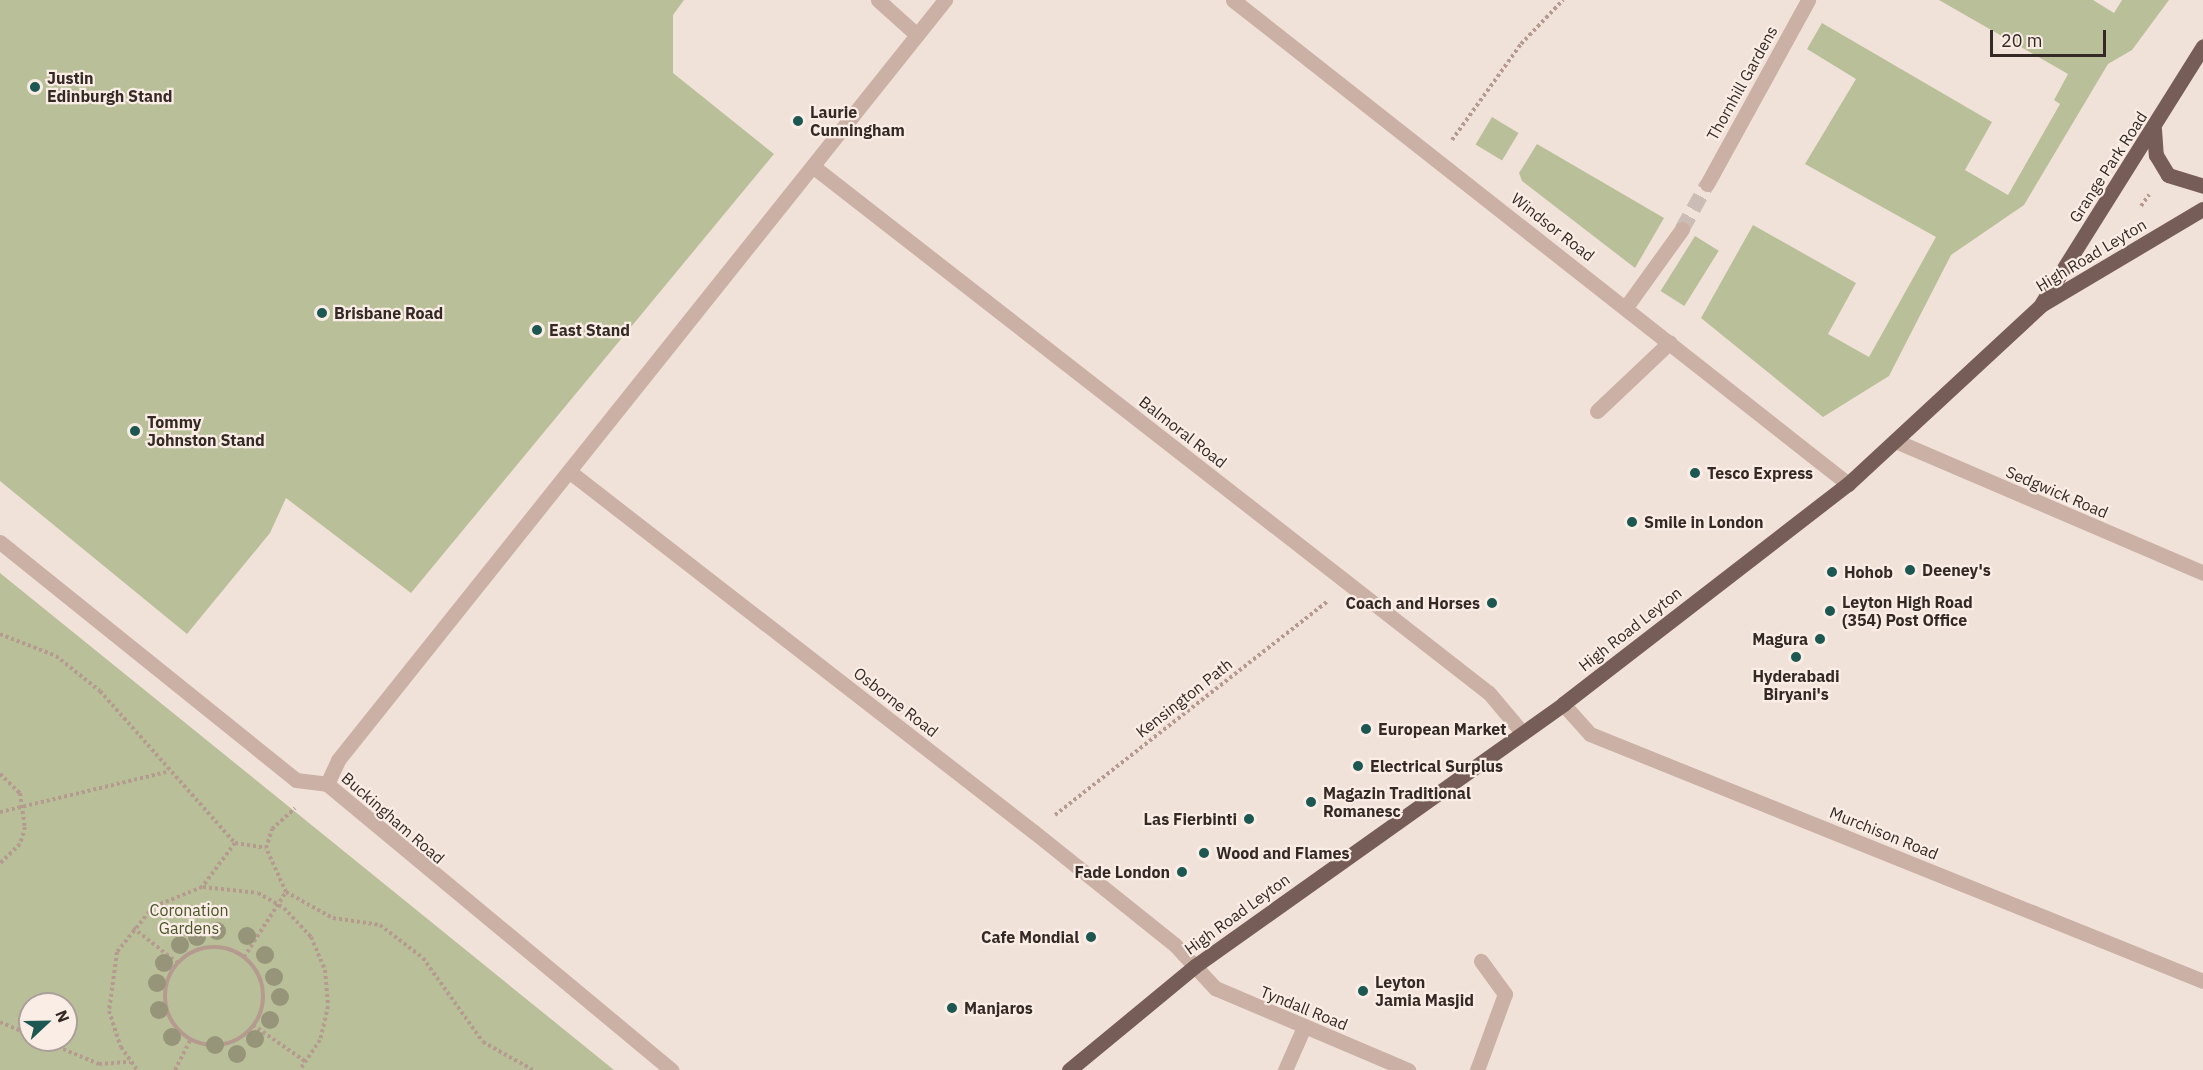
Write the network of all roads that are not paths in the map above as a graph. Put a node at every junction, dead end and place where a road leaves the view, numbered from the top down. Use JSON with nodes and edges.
{"nodes":[{"id":1,"x":878,"y":0,"type":"edge"},
{"id":2,"x":945,"y":0,"type":"edge"},
{"id":3,"x":1233,"y":0,"type":"edge"},
{"id":4,"x":1808,"y":0,"type":"edge"},
{"id":5,"x":917,"y":35,"type":"junction"},
{"id":6,"x":2203,"y":46,"type":"edge"},
{"id":7,"x":2154,"y":129,"type":"junction"},
{"id":8,"x":815,"y":168,"type":"junction"},
{"id":9,"x":1707,"y":184,"type":"tunnel mouth"},
{"id":10,"x":2203,"y":186,"type":"edge"},
{"id":11,"x":2203,"y":209,"type":"edge"},
{"id":12,"x":1682,"y":229,"type":"tunnel mouth"},
{"id":13,"x":2041,"y":305,"type":"junction"},
{"id":14,"x":1626,"y":307,"type":"junction"},
{"id":15,"x":1670,"y":342,"type":"junction"},
{"id":16,"x":1597,"y":411,"type":"dead end"},
{"id":17,"x":1898,"y":442,"type":"junction"},
{"id":18,"x":570,"y":472,"type":"junction"},
{"id":19,"x":1848,"y":484,"type":"junction"},
{"id":20,"x":0,"y":542,"type":"edge"},
{"id":21,"x":2203,"y":573,"type":"edge"},
{"id":22,"x":1563,"y":704,"type":"junction"},
{"id":23,"x":1521,"y":731,"type":"junction"},
{"id":24,"x":327,"y":784,"type":"junction"},
{"id":25,"x":1481,"y":962,"type":"dead end"},
{"id":26,"x":1195,"y":966,"type":"junction"},
{"id":27,"x":2203,"y":981,"type":"edge"},
{"id":28,"x":1304,"y":1027,"type":"junction"},
{"id":29,"x":672,"y":1070,"type":"edge"},
{"id":30,"x":1069,"y":1070,"type":"edge"},
{"id":31,"x":1285,"y":1070,"type":"edge"},
{"id":32,"x":1408,"y":1070,"type":"edge"},
{"id":33,"x":1477,"y":1070,"type":"edge"}],
"edges":[{"from":1,"to":5,"type":"street"},
{"from":2,"to":5,"type":"street"},
{"from":3,"to":14,"type":"street","name":"Windsor Road"},
{"from":4,"to":9,"type":"street","name":"Thornhill Gardens"},
{"from":5,"to":8,"type":"street"},
{"from":6,"to":7,"type":"main road","name":"Grange Park Road"},
{"from":7,"to":10,"type":"main road"},
{"from":7,"to":13,"type":"main road","name":"Grange Park Road"},
{"from":8,"to":18,"type":"street"},
{"from":8,"to":23,"type":"street","name":"Balmoral Road"},
{"from":11,"to":13,"type":"main road","name":"High Road Leyton"},
{"from":12,"to":14,"type":"street"},
{"from":13,"to":17,"type":"main road","name":"High Road Leyton"},
{"from":14,"to":15,"type":"street","name":"Windsor Road"},
{"from":15,"to":16,"type":"street"},
{"from":15,"to":19,"type":"street","name":"Windsor Road"},
{"from":17,"to":19,"type":"main road","name":"High Road Leyton"},
{"from":17,"to":21,"type":"street","name":"Sedgwick Road"},
{"from":18,"to":24,"type":"street"},
{"from":18,"to":26,"type":"street","name":"Osborne Road"},
{"from":19,"to":22,"type":"main road","name":"High Road Leyton"},
{"from":20,"to":24,"type":"street","name":"Buckingham Road"},
{"from":22,"to":23,"type":"main road","name":"High Road Leyton"},
{"from":22,"to":27,"type":"street","name":"Murchison Road"},
{"from":23,"to":26,"type":"main road","name":"High Road Leyton"},
{"from":24,"to":29,"type":"street","name":"Buckingham Road"},
{"from":25,"to":33,"type":"street"},
{"from":26,"to":28,"type":"street","name":"Tyndall Road"},
{"from":26,"to":30,"type":"main road","name":"High Road Leyton"},
{"from":28,"to":31,"type":"street"},
{"from":28,"to":32,"type":"street","name":"Tyndall Road"}]}
